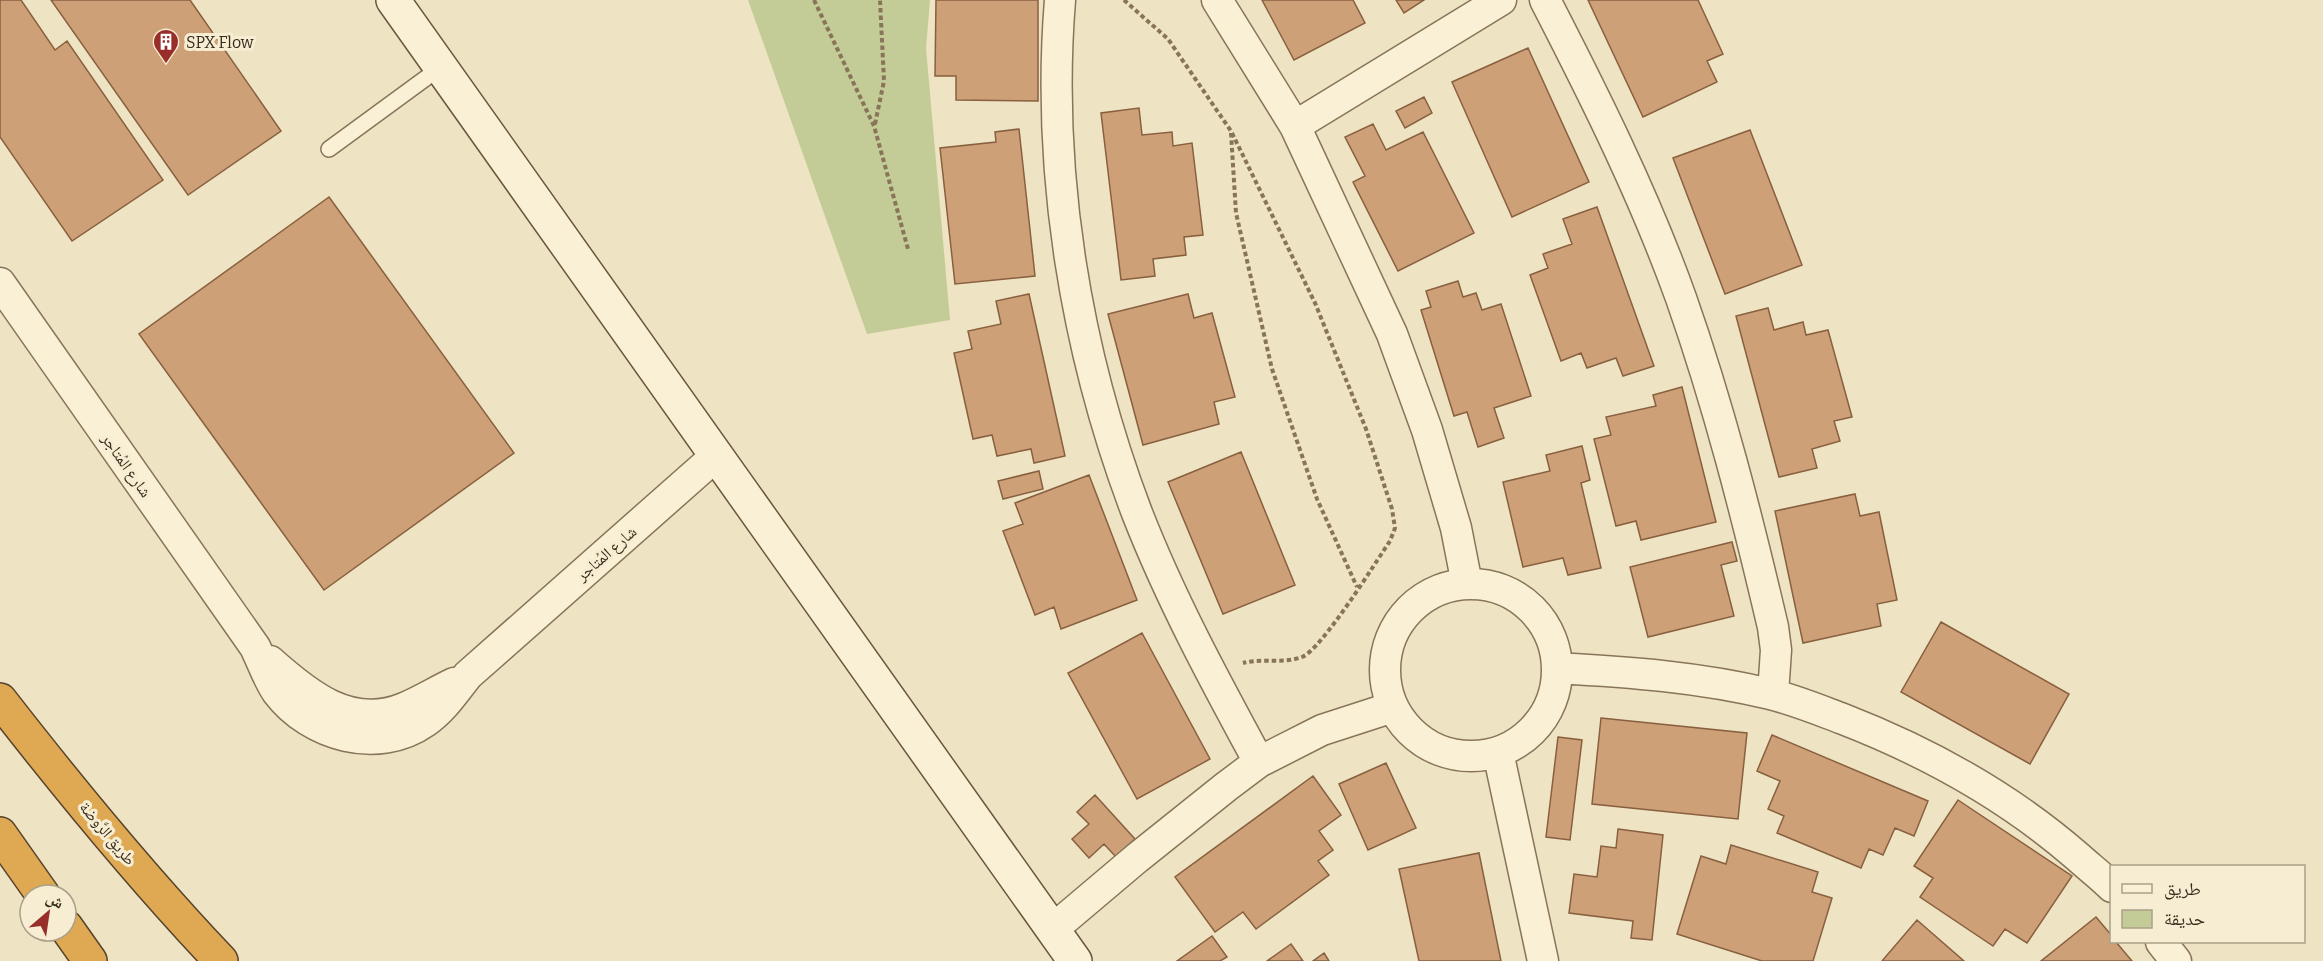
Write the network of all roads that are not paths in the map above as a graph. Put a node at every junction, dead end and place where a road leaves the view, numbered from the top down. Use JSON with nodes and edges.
{"nodes":[{"id":1,"x":393,"y":0,"type":"edge"},
{"id":2,"x":1059,"y":0,"type":"edge"},
{"id":3,"x":1217,"y":0,"type":"edge"},
{"id":4,"x":1501,"y":0,"type":"edge"},
{"id":5,"x":1545,"y":0,"type":"edge"},
{"id":6,"x":441,"y":67,"type":"junction"},
{"id":7,"x":1295,"y":126,"type":"junction"},
{"id":8,"x":329,"y":149,"type":"dead end"},
{"id":9,"x":0,"y":283,"type":"edge"},
{"id":10,"x":717,"y":455,"type":"junction"},
{"id":11,"x":1467,"y":584,"type":"junction"},
{"id":12,"x":1557,"y":668,"type":"junction"},
{"id":13,"x":0,"y":691,"type":"edge"},
{"id":14,"x":1773,"y":694,"type":"junction"},
{"id":15,"x":0,"y":700,"type":"edge"},
{"id":16,"x":1393,"y":707,"type":"junction"},
{"id":17,"x":1498,"y":752,"type":"junction"},
{"id":18,"x":1259,"y":762,"type":"junction"},
{"id":19,"x":50,"y":764,"type":"junction"},
{"id":20,"x":0,"y":834,"type":"edge"},
{"id":21,"x":35,"y":883,"type":"edge"},
{"id":22,"x":2110,"y":885,"type":"edge"},
{"id":23,"x":1053,"y":929,"type":"junction"},
{"id":24,"x":77,"y":943,"type":"edge"},
{"id":25,"x":2162,"y":943,"type":"edge"},
{"id":26,"x":90,"y":961,"type":"edge"},
{"id":27,"x":221,"y":961,"type":"edge"},
{"id":28,"x":1075,"y":961,"type":"edge"},
{"id":29,"x":1543,"y":961,"type":"edge"},
{"id":30,"x":2176,"y":961,"type":"edge"}],
"edges":[{"from":1,"to":6,"type":"street"},
{"from":2,"to":18,"type":"street"},
{"from":3,"to":7,"type":"street"},
{"from":4,"to":7,"type":"street"},
{"from":5,"to":14,"type":"street"},
{"from":6,"to":8,"type":"lane"},
{"from":6,"to":10,"type":"street"},
{"from":7,"to":11,"type":"street"},
{"from":9,"to":10,"type":"street","name":"شارع المُتاجر"},
{"from":10,"to":23,"type":"street"},
{"from":11,"to":12,"type":"street"},
{"from":11,"to":16,"type":"street"},
{"from":12,"to":14,"type":"street"},
{"from":12,"to":17,"type":"street"},
{"from":13,"to":19,"type":"highway"},
{"from":14,"to":22,"type":"street"},
{"from":15,"to":19,"type":"highway","name":"طريق الرَّوضة"},
{"from":16,"to":17,"type":"street"},
{"from":16,"to":18,"type":"street"},
{"from":17,"to":29,"type":"street"},
{"from":18,"to":23,"type":"street"},
{"from":19,"to":27,"type":"highway","name":"طريق الرَّوضة"},
{"from":20,"to":21,"type":"highway"},
{"from":23,"to":28,"type":"street"},
{"from":24,"to":26,"type":"highway"},
{"from":25,"to":30,"type":"street"}]}
